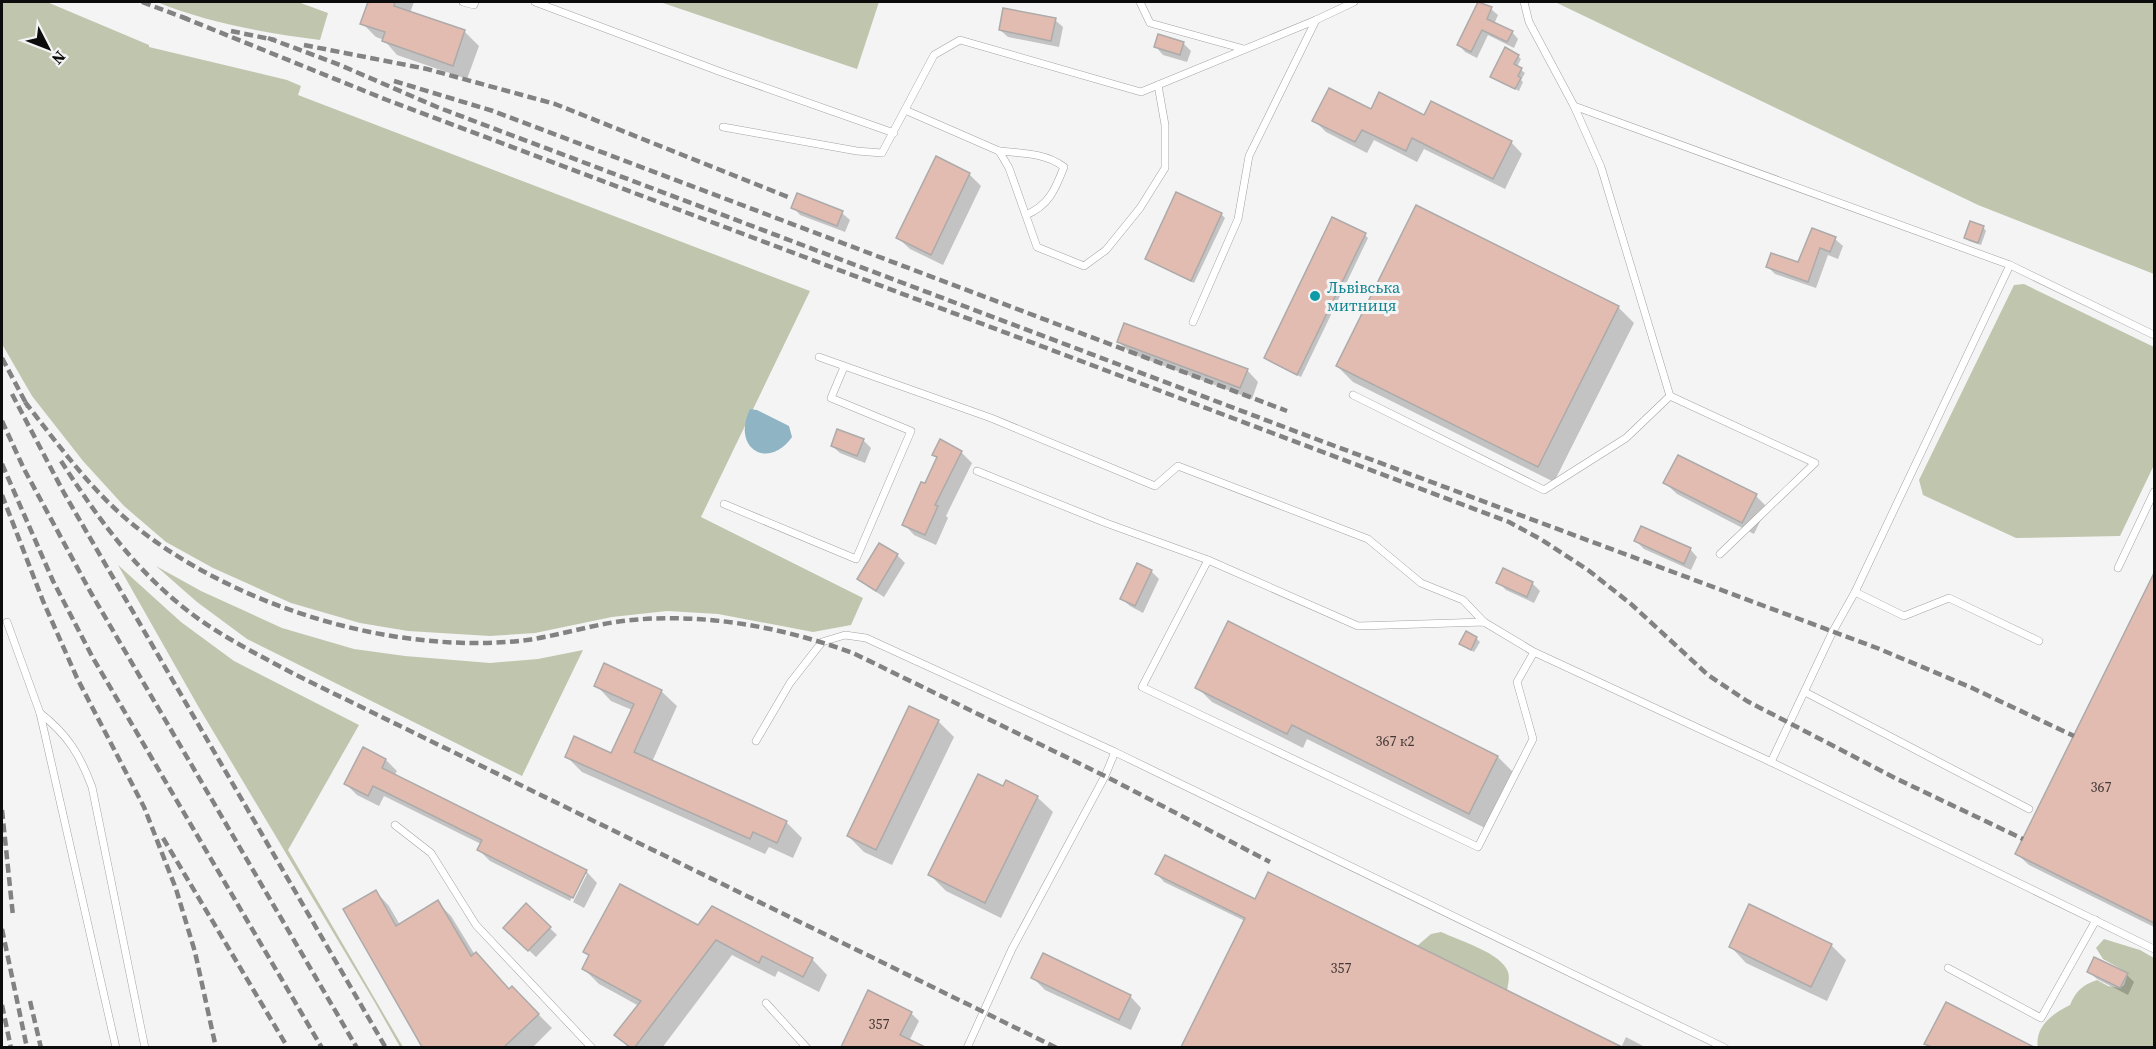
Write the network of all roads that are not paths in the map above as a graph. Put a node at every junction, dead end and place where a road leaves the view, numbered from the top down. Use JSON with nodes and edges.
{"nodes":[{"id":1,"x":463,"y":2,"type":"edge"},
{"id":2,"x":475,"y":2,"type":"edge"},
{"id":3,"x":535,"y":2,"type":"edge"},
{"id":4,"x":1140,"y":2,"type":"edge"},
{"id":5,"x":1354,"y":2,"type":"edge"},
{"id":6,"x":1524,"y":2,"type":"edge"},
{"id":7,"x":1316,"y":20,"type":"junction"},
{"id":8,"x":1244,"y":49,"type":"junction"},
{"id":9,"x":1158,"y":85,"type":"junction"},
{"id":10,"x":1574,"y":106,"type":"junction"},
{"id":11,"x":905,"y":110,"type":"junction"},
{"id":12,"x":723,"y":127,"type":"dead end"},
{"id":13,"x":894,"y":133,"type":"junction"},
{"id":14,"x":999,"y":151,"type":"junction"},
{"id":15,"x":1026,"y":215,"type":"junction"},
{"id":16,"x":2010,"y":265,"type":"junction"},
{"id":17,"x":1193,"y":322,"type":"dead end"},
{"id":18,"x":2154,"y":335,"type":"edge"},
{"id":19,"x":819,"y":357,"type":"dead end"},
{"id":20,"x":844,"y":368,"type":"junction"},
{"id":21,"x":1353,"y":395,"type":"dead end"},
{"id":22,"x":1670,"y":396,"type":"junction"},
{"id":23,"x":977,"y":471,"type":"dead end"},
{"id":24,"x":2154,"y":492,"type":"edge"},
{"id":25,"x":724,"y":504,"type":"dead end"},
{"id":26,"x":1720,"y":554,"type":"dead end"},
{"id":27,"x":1208,"y":561,"type":"junction"},
{"id":28,"x":2118,"y":568,"type":"dead end"},
{"id":29,"x":1855,"y":592,"type":"junction"},
{"id":30,"x":7,"y":622,"type":"dead end"},
{"id":31,"x":1485,"y":622,"type":"junction"},
{"id":32,"x":2039,"y":641,"type":"dead end"},
{"id":33,"x":1534,"y":652,"type":"junction"},
{"id":34,"x":1805,"y":692,"type":"junction"},
{"id":35,"x":40,"y":713,"type":"junction"},
{"id":36,"x":756,"y":741,"type":"dead end"},
{"id":37,"x":1115,"y":752,"type":"junction"},
{"id":38,"x":1771,"y":762,"type":"junction"},
{"id":39,"x":2029,"y":809,"type":"dead end"},
{"id":40,"x":394,"y":825,"type":"dead end"},
{"id":41,"x":2096,"y":920,"type":"junction"},
{"id":42,"x":2154,"y":949,"type":"edge"},
{"id":43,"x":1948,"y":968,"type":"dead end"},
{"id":44,"x":766,"y":1003,"type":"dead end"},
{"id":45,"x":117,"y":1047,"type":"edge"},
{"id":46,"x":145,"y":1047,"type":"edge"},
{"id":47,"x":592,"y":1047,"type":"edge"},
{"id":48,"x":807,"y":1047,"type":"edge"},
{"id":49,"x":967,"y":1047,"type":"edge"},
{"id":50,"x":1725,"y":1047,"type":"edge"}],
"edges":[{"from":1,"to":2,"type":"lane"},
{"from":3,"to":13,"type":"lane"},
{"from":4,"to":8,"type":"lane"},
{"from":5,"to":7,"type":"lane"},
{"from":6,"to":10,"type":"lane"},
{"from":7,"to":8,"type":"lane"},
{"from":7,"to":17,"type":"lane"},
{"from":8,"to":9,"type":"lane"},
{"from":9,"to":11,"type":"lane"},
{"from":9,"to":15,"type":"lane"},
{"from":10,"to":16,"type":"lane"},
{"from":10,"to":22,"type":"lane"},
{"from":11,"to":13,"type":"lane"},
{"from":11,"to":14,"type":"lane"},
{"from":12,"to":13,"type":"lane"},
{"from":14,"to":15,"type":"lane"},
{"from":14,"to":15,"type":"lane"},
{"from":16,"to":18,"type":"lane"},
{"from":16,"to":29,"type":"lane"},
{"from":19,"to":20,"type":"lane"},
{"from":20,"to":25,"type":"lane"},
{"from":20,"to":31,"type":"lane"},
{"from":21,"to":22,"type":"lane"},
{"from":22,"to":26,"type":"lane"},
{"from":23,"to":27,"type":"lane"},
{"from":24,"to":28,"type":"lane"},
{"from":27,"to":31,"type":"lane"},
{"from":27,"to":33,"type":"lane"},
{"from":29,"to":32,"type":"lane"},
{"from":29,"to":34,"type":"lane"},
{"from":30,"to":35,"type":"lane"},
{"from":31,"to":33,"type":"lane"},
{"from":33,"to":38,"type":"lane"},
{"from":34,"to":38,"type":"lane"},
{"from":34,"to":39,"type":"lane"},
{"from":35,"to":45,"type":"lane"},
{"from":35,"to":46,"type":"lane"},
{"from":36,"to":37,"type":"lane"},
{"from":37,"to":49,"type":"lane"},
{"from":37,"to":50,"type":"lane"},
{"from":38,"to":41,"type":"lane"},
{"from":40,"to":47,"type":"lane"},
{"from":41,"to":42,"type":"lane"},
{"from":41,"to":43,"type":"lane"},
{"from":44,"to":48,"type":"lane"}]}
